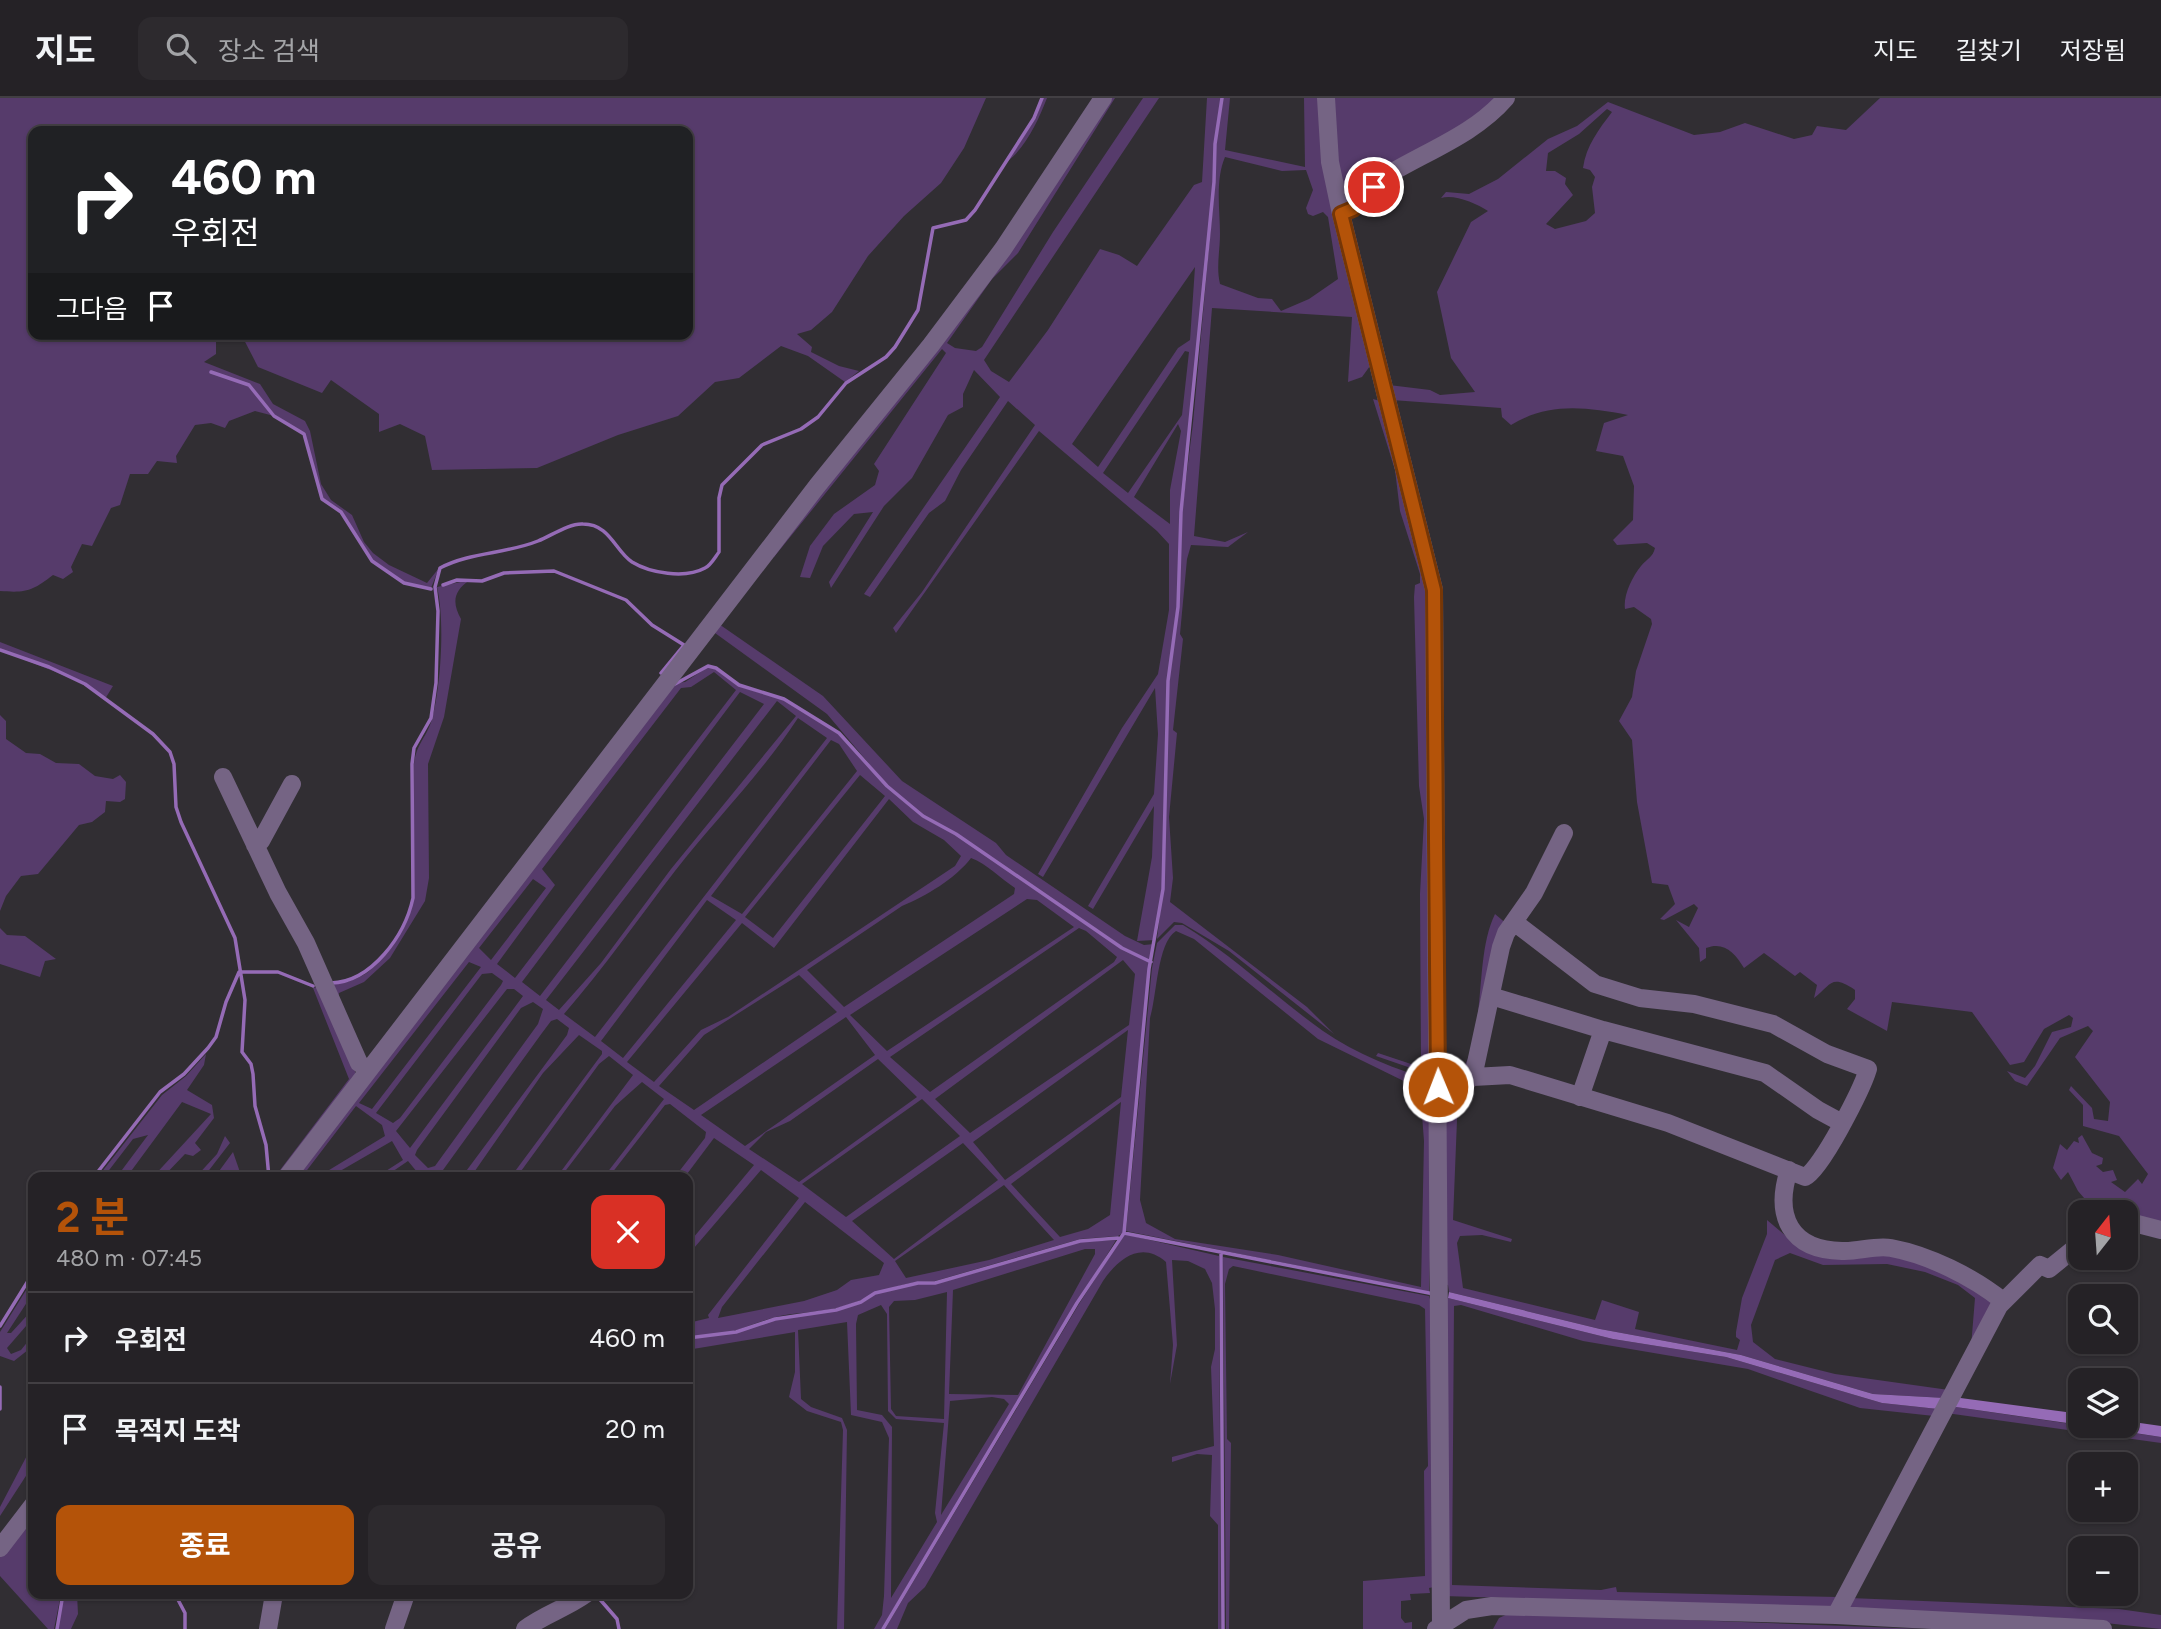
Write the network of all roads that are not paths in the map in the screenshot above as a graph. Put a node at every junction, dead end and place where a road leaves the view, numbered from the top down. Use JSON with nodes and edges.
{"nodes":[{"id":1,"x":1104,"y":98,"type":"edge"},
{"id":2,"x":1326,"y":98,"type":"edge"},
{"id":3,"x":1506,"y":98,"type":"edge"},
{"id":4,"x":1341,"y":214,"type":"junction"},
{"id":5,"x":223,"y":777,"type":"dead end"},
{"id":6,"x":292,"y":784,"type":"dead end"},
{"id":7,"x":1564,"y":833,"type":"dead end"},
{"id":8,"x":255,"y":845,"type":"junction"},
{"id":9,"x":1514,"y":922,"type":"junction"},
{"id":10,"x":1491,"y":996,"type":"junction"},
{"id":11,"x":1603,"y":1030,"type":"junction"},
{"id":12,"x":368,"y":1070,"type":"junction"},
{"id":13,"x":1472,"y":1077,"type":"junction"},
{"id":14,"x":1438,"y":1087,"type":"junction"},
{"id":15,"x":1580,"y":1097,"type":"junction"},
{"id":16,"x":1842,"y":1123,"type":"junction"},
{"id":17,"x":1790,"y":1170,"type":"junction"},
{"id":18,"x":291,"y":1172,"type":"edge"},
{"id":19,"x":2138,"y":1224,"type":"edge"},
{"id":20,"x":2161,"y":1230,"type":"edge"},
{"id":21,"x":2068,"y":1254,"type":"edge"},
{"id":22,"x":2003,"y":1301,"type":"junction"},
{"id":23,"x":28,"y":1511,"type":"edge"},
{"id":24,"x":0,"y":1548,"type":"edge"},
{"id":25,"x":273,"y":1599,"type":"edge"},
{"id":26,"x":404,"y":1599,"type":"edge"},
{"id":27,"x":578,"y":1599,"type":"edge"},
{"id":28,"x":1836,"y":1615,"type":"junction"},
{"id":29,"x":1439,"y":1627,"type":"edge"},
{"id":30,"x":268,"y":1629,"type":"edge"},
{"id":31,"x":394,"y":1629,"type":"edge"},
{"id":32,"x":525,"y":1629,"type":"edge"},
{"id":33,"x":2103,"y":1629,"type":"edge"}],
"edges":[{"from":1,"to":12,"type":"street"},
{"from":2,"to":4,"type":"street"},
{"from":3,"to":4,"type":"street"},
{"from":4,"to":14,"type":"street"},
{"from":5,"to":8,"type":"street"},
{"from":6,"to":8,"type":"street"},
{"from":7,"to":9,"type":"street"},
{"from":8,"to":12,"type":"street"},
{"from":9,"to":10,"type":"street"},
{"from":9,"to":16,"type":"street"},
{"from":10,"to":11,"type":"street"},
{"from":10,"to":13,"type":"street"},
{"from":11,"to":15,"type":"street"},
{"from":11,"to":16,"type":"street"},
{"from":12,"to":18,"type":"street"},
{"from":13,"to":14,"type":"street"},
{"from":13,"to":15,"type":"street"},
{"from":14,"to":29,"type":"street"},
{"from":15,"to":17,"type":"street"},
{"from":16,"to":17,"type":"street"},
{"from":17,"to":22,"type":"street"},
{"from":19,"to":20,"type":"street"},
{"from":21,"to":22,"type":"street"},
{"from":22,"to":28,"type":"street"},
{"from":23,"to":24,"type":"street"},
{"from":25,"to":30,"type":"street"},
{"from":26,"to":31,"type":"street"},
{"from":27,"to":32,"type":"street"},
{"from":28,"to":29,"type":"street"},
{"from":28,"to":33,"type":"street"}]}
